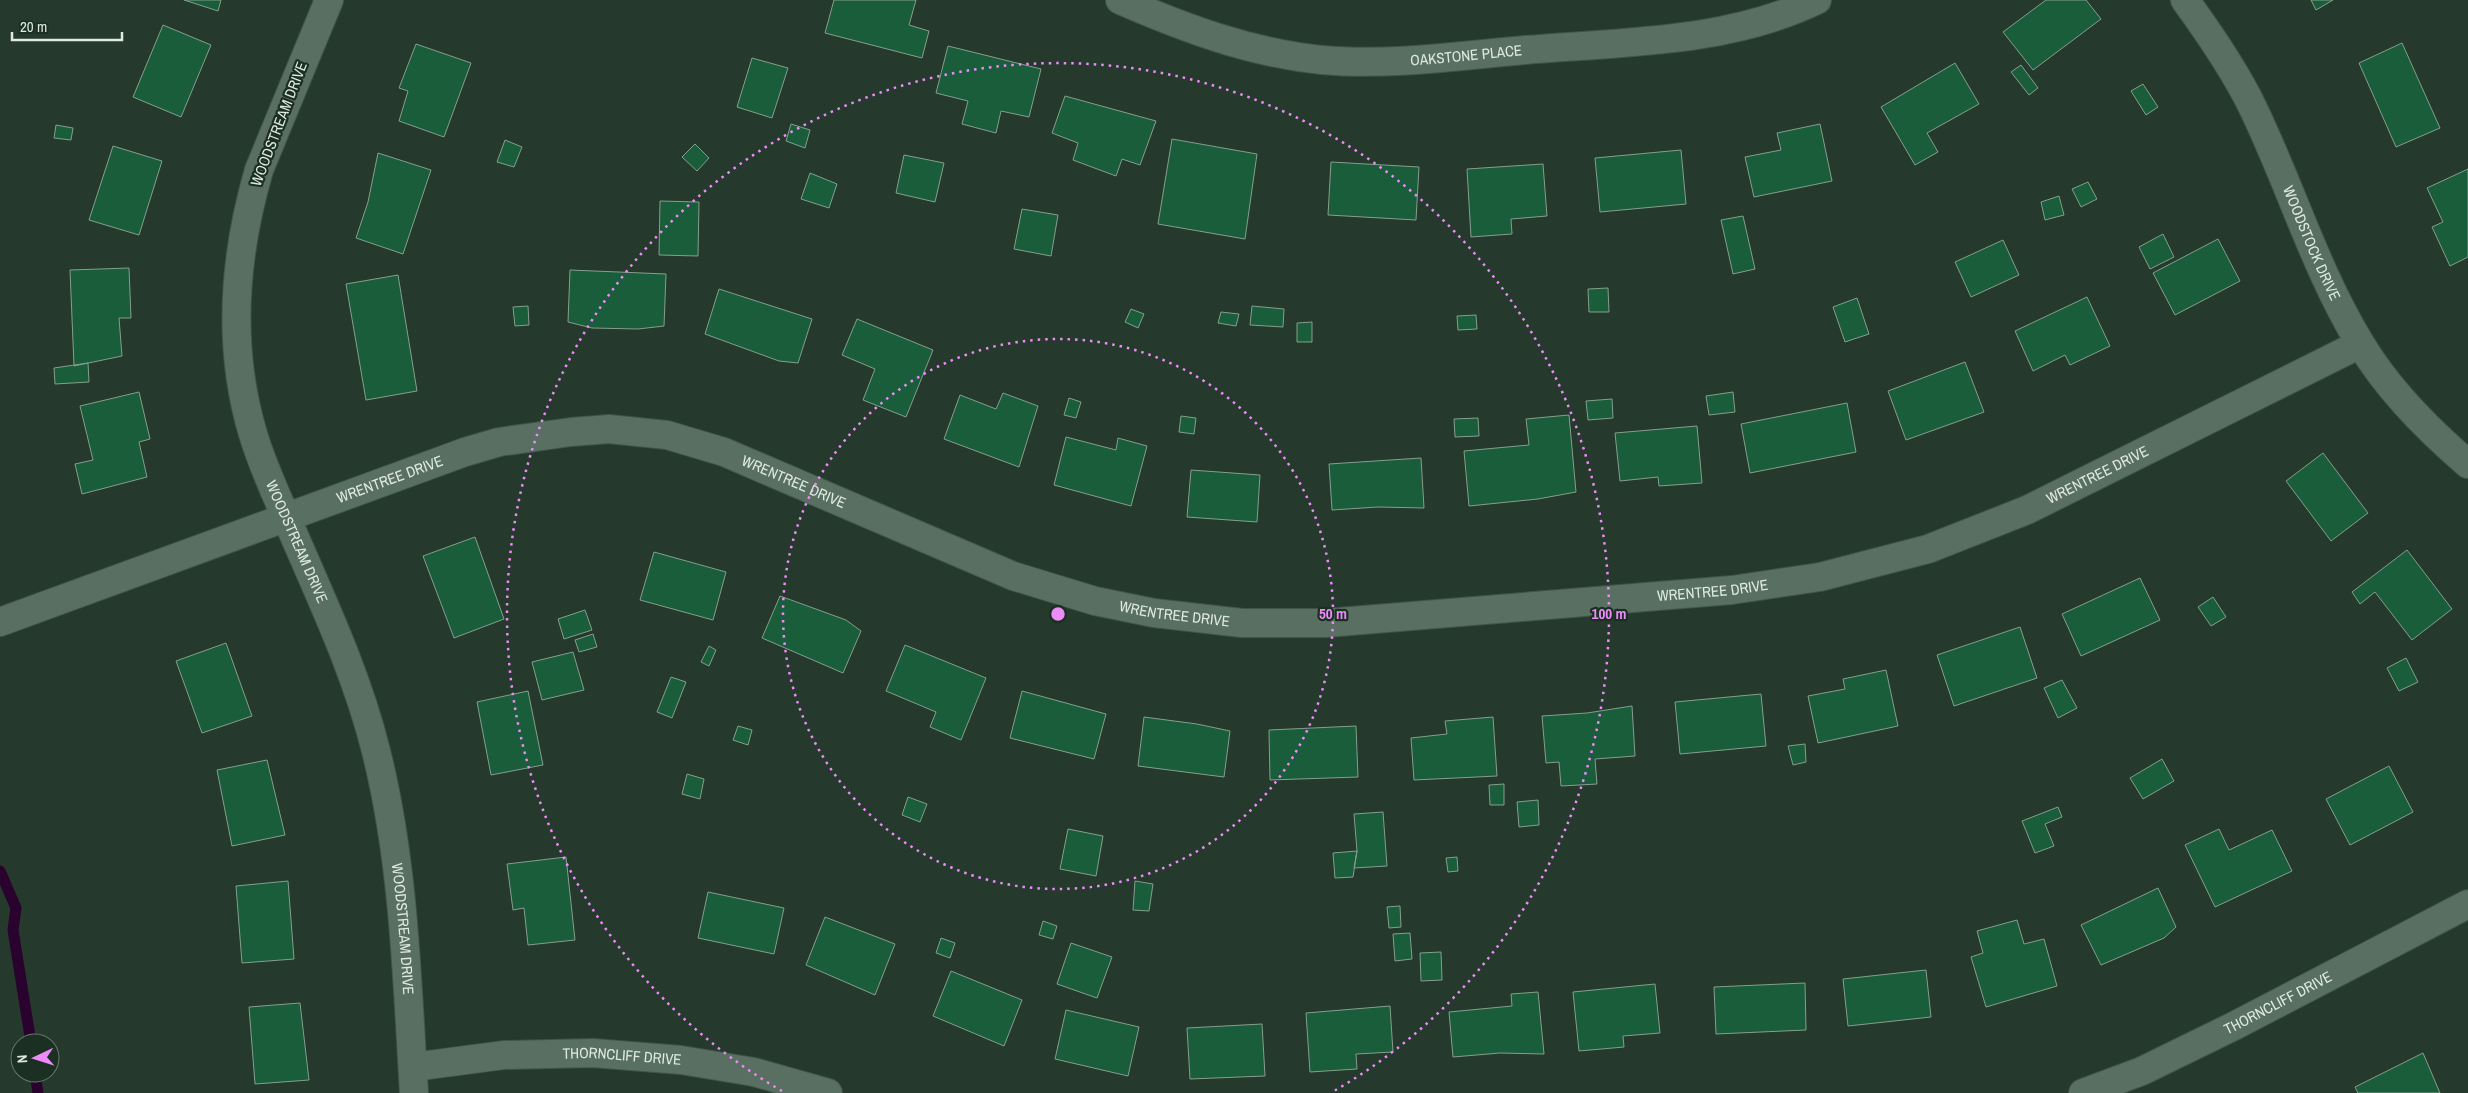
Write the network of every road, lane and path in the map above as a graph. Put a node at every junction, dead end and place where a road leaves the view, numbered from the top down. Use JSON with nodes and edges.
{"nodes":[{"id":1,"x":329,"y":0,"type":"edge"},
{"id":2,"x":1120,"y":0,"type":"edge"},
{"id":3,"x":1818,"y":0,"type":"edge"},
{"id":4,"x":2185,"y":0,"type":"edge"},
{"id":5,"x":2360,"y":344,"type":"junction"},
{"id":6,"x":2468,"y":464,"type":"edge"},
{"id":7,"x":286,"y":518,"type":"junction"},
{"id":8,"x":0,"y":622,"type":"edge"},
{"id":9,"x":2468,"y":904,"type":"edge"},
{"id":10,"x":414,"y":1080,"type":"edge"},
{"id":11,"x":828,"y":1093,"type":"edge"},
{"id":12,"x":2083,"y":1093,"type":"edge"}],
"edges":[{"from":1,"to":7,"type":"street","name":"WOODSTREAM DRIVE"},
{"from":2,"to":3,"type":"street","name":"OAKSTONE PLACE"},
{"from":4,"to":5,"type":"street","name":"WOODSTOCK DRIVE"},
{"from":5,"to":6,"type":"street","name":"WOODSTOCK DRIVE"},
{"from":5,"to":7,"type":"street","name":"WRENTREE DRIVE"},
{"from":7,"to":8,"type":"street","name":"WRENTREE DRIVE"},
{"from":7,"to":10,"type":"street","name":"WOODSTREAM DRIVE"},
{"from":9,"to":12,"type":"street","name":"THORNCLIFF DRIVE"},
{"from":10,"to":11,"type":"street","name":"THORNCLIFF DRIVE"}]}
